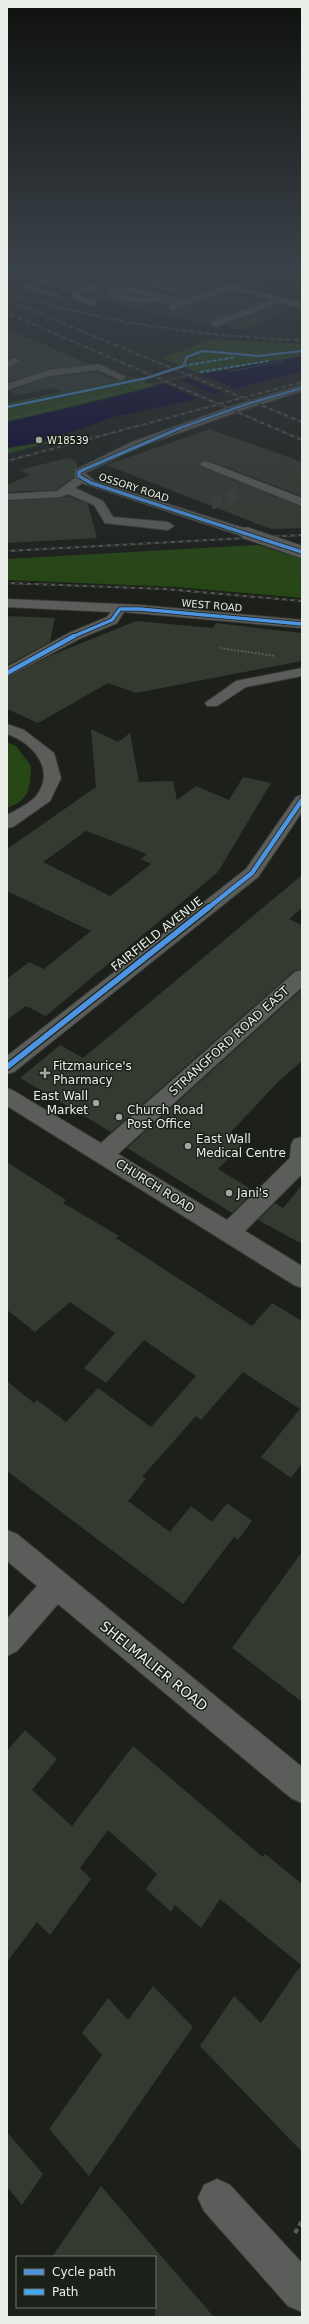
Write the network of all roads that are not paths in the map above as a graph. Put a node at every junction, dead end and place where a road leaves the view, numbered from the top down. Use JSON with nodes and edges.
{"nodes":[{"id":1,"x":32,"y":378,"type":"edge"},
{"id":2,"x":7,"y":387,"type":"edge"},
{"id":3,"x":302,"y":388,"type":"edge"},
{"id":4,"x":276,"y":395,"type":"junction"},
{"id":5,"x":296,"y":403,"type":"dead end"},
{"id":6,"x":206,"y":464,"type":"dead end"},
{"id":7,"x":81,"y":479,"type":"junction"},
{"id":8,"x":261,"y":485,"type":"junction"},
{"id":9,"x":68,"y":489,"type":"junction"},
{"id":10,"x":243,"y":492,"type":"tunnel mouth"},
{"id":11,"x":7,"y":497,"type":"edge"},
{"id":12,"x":302,"y":502,"type":"edge"},
{"id":13,"x":205,"y":507,"type":"tunnel mouth"},
{"id":14,"x":188,"y":514,"type":"junction"},
{"id":15,"x":168,"y":526,"type":"dead end"},
{"id":16,"x":302,"y":552,"type":"edge"},
{"id":17,"x":7,"y":603,"type":"edge"},
{"id":18,"x":120,"y":609,"type":"junction"},
{"id":19,"x":302,"y":624,"type":"edge"},
{"id":20,"x":302,"y":672,"type":"edge"},
{"id":21,"x":7,"y":673,"type":"edge"},
{"id":22,"x":212,"y":703,"type":"dead end"},
{"id":23,"x":7,"y":729,"type":"edge"},
{"id":24,"x":302,"y":800,"type":"edge"},
{"id":25,"x":7,"y":823,"type":"edge"},
{"id":26,"x":302,"y":976,"type":"edge"},
{"id":27,"x":7,"y":1067,"type":"edge"},
{"id":28,"x":7,"y":1096,"type":"edge"},
{"id":29,"x":302,"y":1145,"type":"edge"},
{"id":30,"x":103,"y":1154,"type":"junction"},
{"id":31,"x":229,"y":1232,"type":"junction"},
{"id":32,"x":302,"y":1278,"type":"edge"},
{"id":33,"x":7,"y":1543,"type":"edge"},
{"id":34,"x":56,"y":1585,"type":"junction"},
{"id":35,"x":7,"y":1641,"type":"edge"},
{"id":36,"x":302,"y":1787,"type":"edge"},
{"id":37,"x":217,"y":2198,"type":"dead end"},
{"id":38,"x":302,"y":2292,"type":"edge"}],
"edges":[{"from":1,"to":2,"type":"street"},
{"from":3,"to":4,"type":"street","name":"OSSORY ROAD"},
{"from":4,"to":5,"type":"street"},
{"from":4,"to":7,"type":"street","name":"OSSORY ROAD"},
{"from":6,"to":8,"type":"street"},
{"from":7,"to":9,"type":"street"},
{"from":7,"to":14,"type":"street","name":"OSSORY ROAD"},
{"from":8,"to":10,"type":"street"},
{"from":8,"to":12,"type":"street"},
{"from":9,"to":11,"type":"street"},
{"from":9,"to":15,"type":"street"},
{"from":13,"to":14,"type":"street"},
{"from":14,"to":16,"type":"street","name":"OSSORY ROAD","bridge":true},
{"from":17,"to":18,"type":"street","name":"WEST ROAD"},
{"from":18,"to":19,"type":"street","name":"WEST ROAD"},
{"from":18,"to":21,"type":"street"},
{"from":20,"to":22,"type":"street"},
{"from":23,"to":25,"type":"street"},
{"from":24,"to":27,"type":"street","name":"FAIRFIELD AVENUE"},
{"from":26,"to":30,"type":"street","name":"STRANGFORD ROAD EAST"},
{"from":28,"to":30,"type":"street","name":"CHURCH ROAD"},
{"from":29,"to":31,"type":"street"},
{"from":30,"to":31,"type":"street","name":"CHURCH ROAD"},
{"from":31,"to":32,"type":"street","name":"CHURCH ROAD"},
{"from":33,"to":34,"type":"street","name":"SHELMALIER ROAD"},
{"from":34,"to":35,"type":"street"},
{"from":34,"to":36,"type":"street","name":"SHELMALIER ROAD"},
{"from":37,"to":38,"type":"street"}]}
